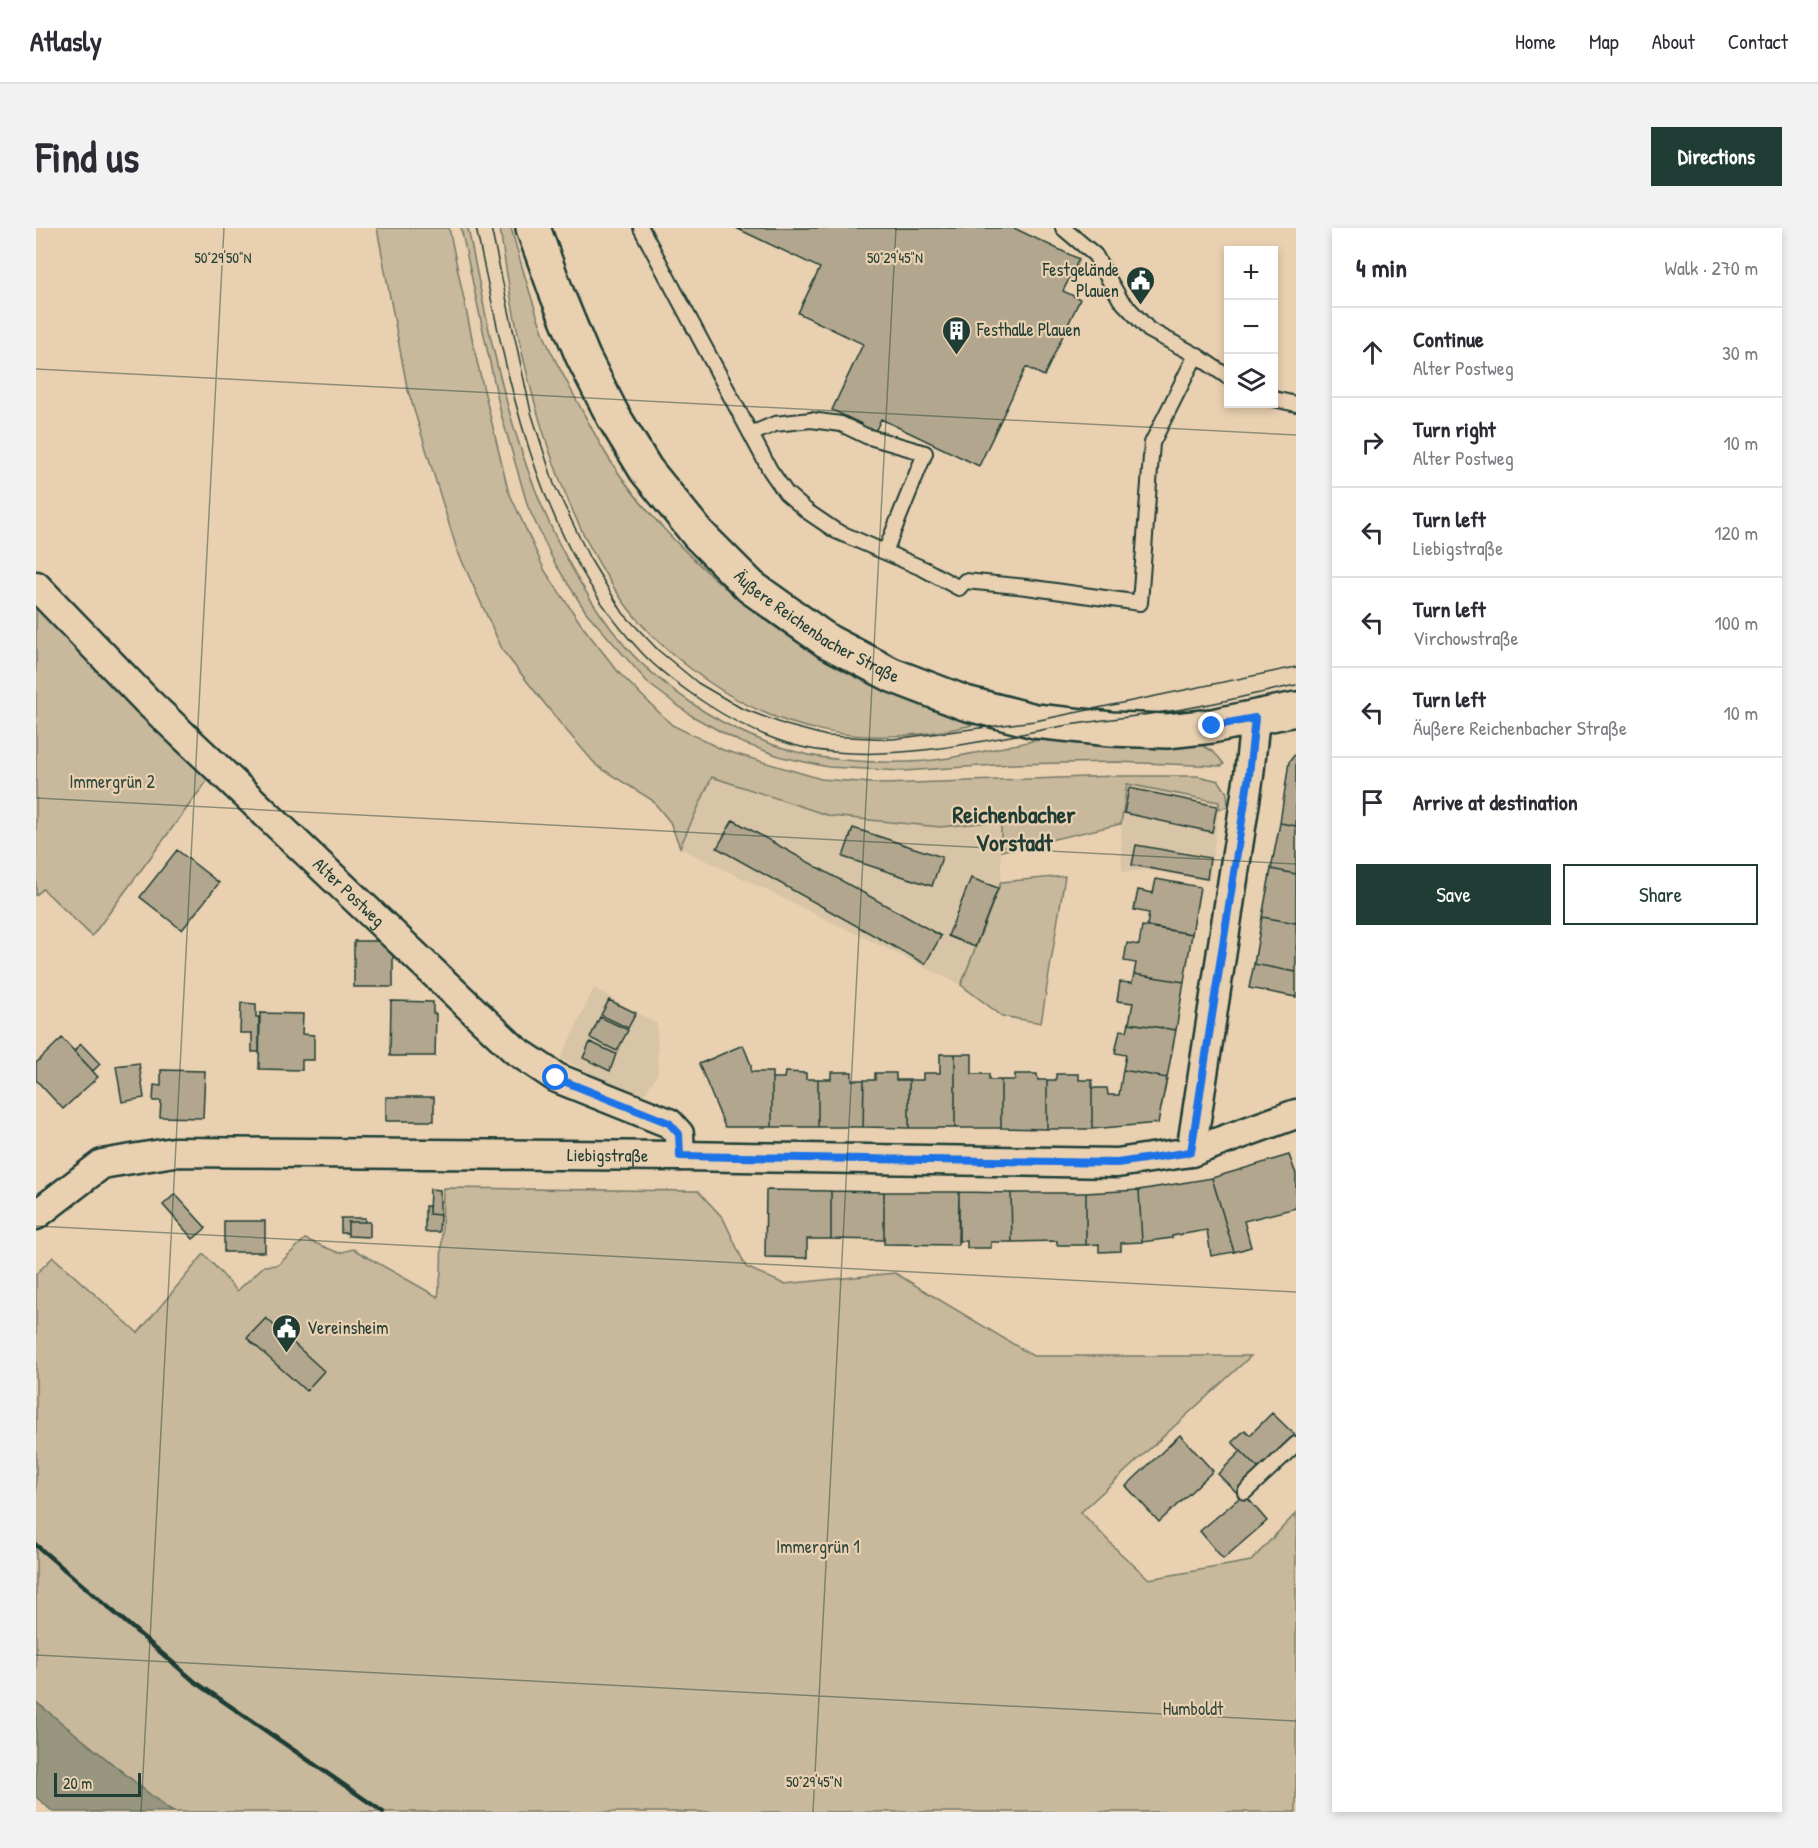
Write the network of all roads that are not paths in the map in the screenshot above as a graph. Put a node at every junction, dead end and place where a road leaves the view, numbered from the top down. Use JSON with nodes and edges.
{"nodes":[{"id":1,"x":533,"y":228,"type":"edge"},
{"id":2,"x":641,"y":228,"type":"edge"},
{"id":3,"x":1063,"y":228,"type":"edge"},
{"id":4,"x":1196,"y":355,"type":"junction"},
{"id":5,"x":1224,"y":374,"type":"edge"},
{"id":6,"x":1278,"y":400,"type":"edge"},
{"id":7,"x":1296,"y":404,"type":"edge"},
{"id":8,"x":751,"y":435,"type":"junction"},
{"id":9,"x":885,"y":552,"type":"junction"},
{"id":10,"x":36,"y":586,"type":"edge"},
{"id":11,"x":1296,"y":709,"type":"edge"},
{"id":12,"x":1255,"y":718,"type":"junction"},
{"id":13,"x":1296,"y":1114,"type":"edge"},
{"id":14,"x":1191,"y":1152,"type":"junction"},
{"id":15,"x":680,"y":1156,"type":"junction"},
{"id":16,"x":36,"y":1215,"type":"edge"},
{"id":17,"x":1296,"y":1444,"type":"edge"},
{"id":18,"x":1245,"y":1492,"type":"dead end"}],
"edges":[{"from":1,"to":12,"type":"street","name":"Äußere Reichenbacher Straße"},
{"from":2,"to":8,"type":"lane"},
{"from":3,"to":4,"type":"lane"},
{"from":4,"to":5,"type":"lane"},
{"from":4,"to":9,"type":"lane"},
{"from":6,"to":7,"type":"lane"},
{"from":8,"to":9,"type":"lane"},
{"from":8,"to":9,"type":"lane"},
{"from":10,"to":15,"type":"street","name":"Alter Postweg"},
{"from":11,"to":12,"type":"street","name":"Äußere Reichenbacher Straße"},
{"from":12,"to":14,"type":"street"},
{"from":13,"to":14,"type":"street","name":"Liebigstraße"},
{"from":14,"to":15,"type":"street","name":"Liebigstraße"},
{"from":15,"to":16,"type":"street","name":"Liebigstraße"},
{"from":17,"to":18,"type":"lane"}]}
